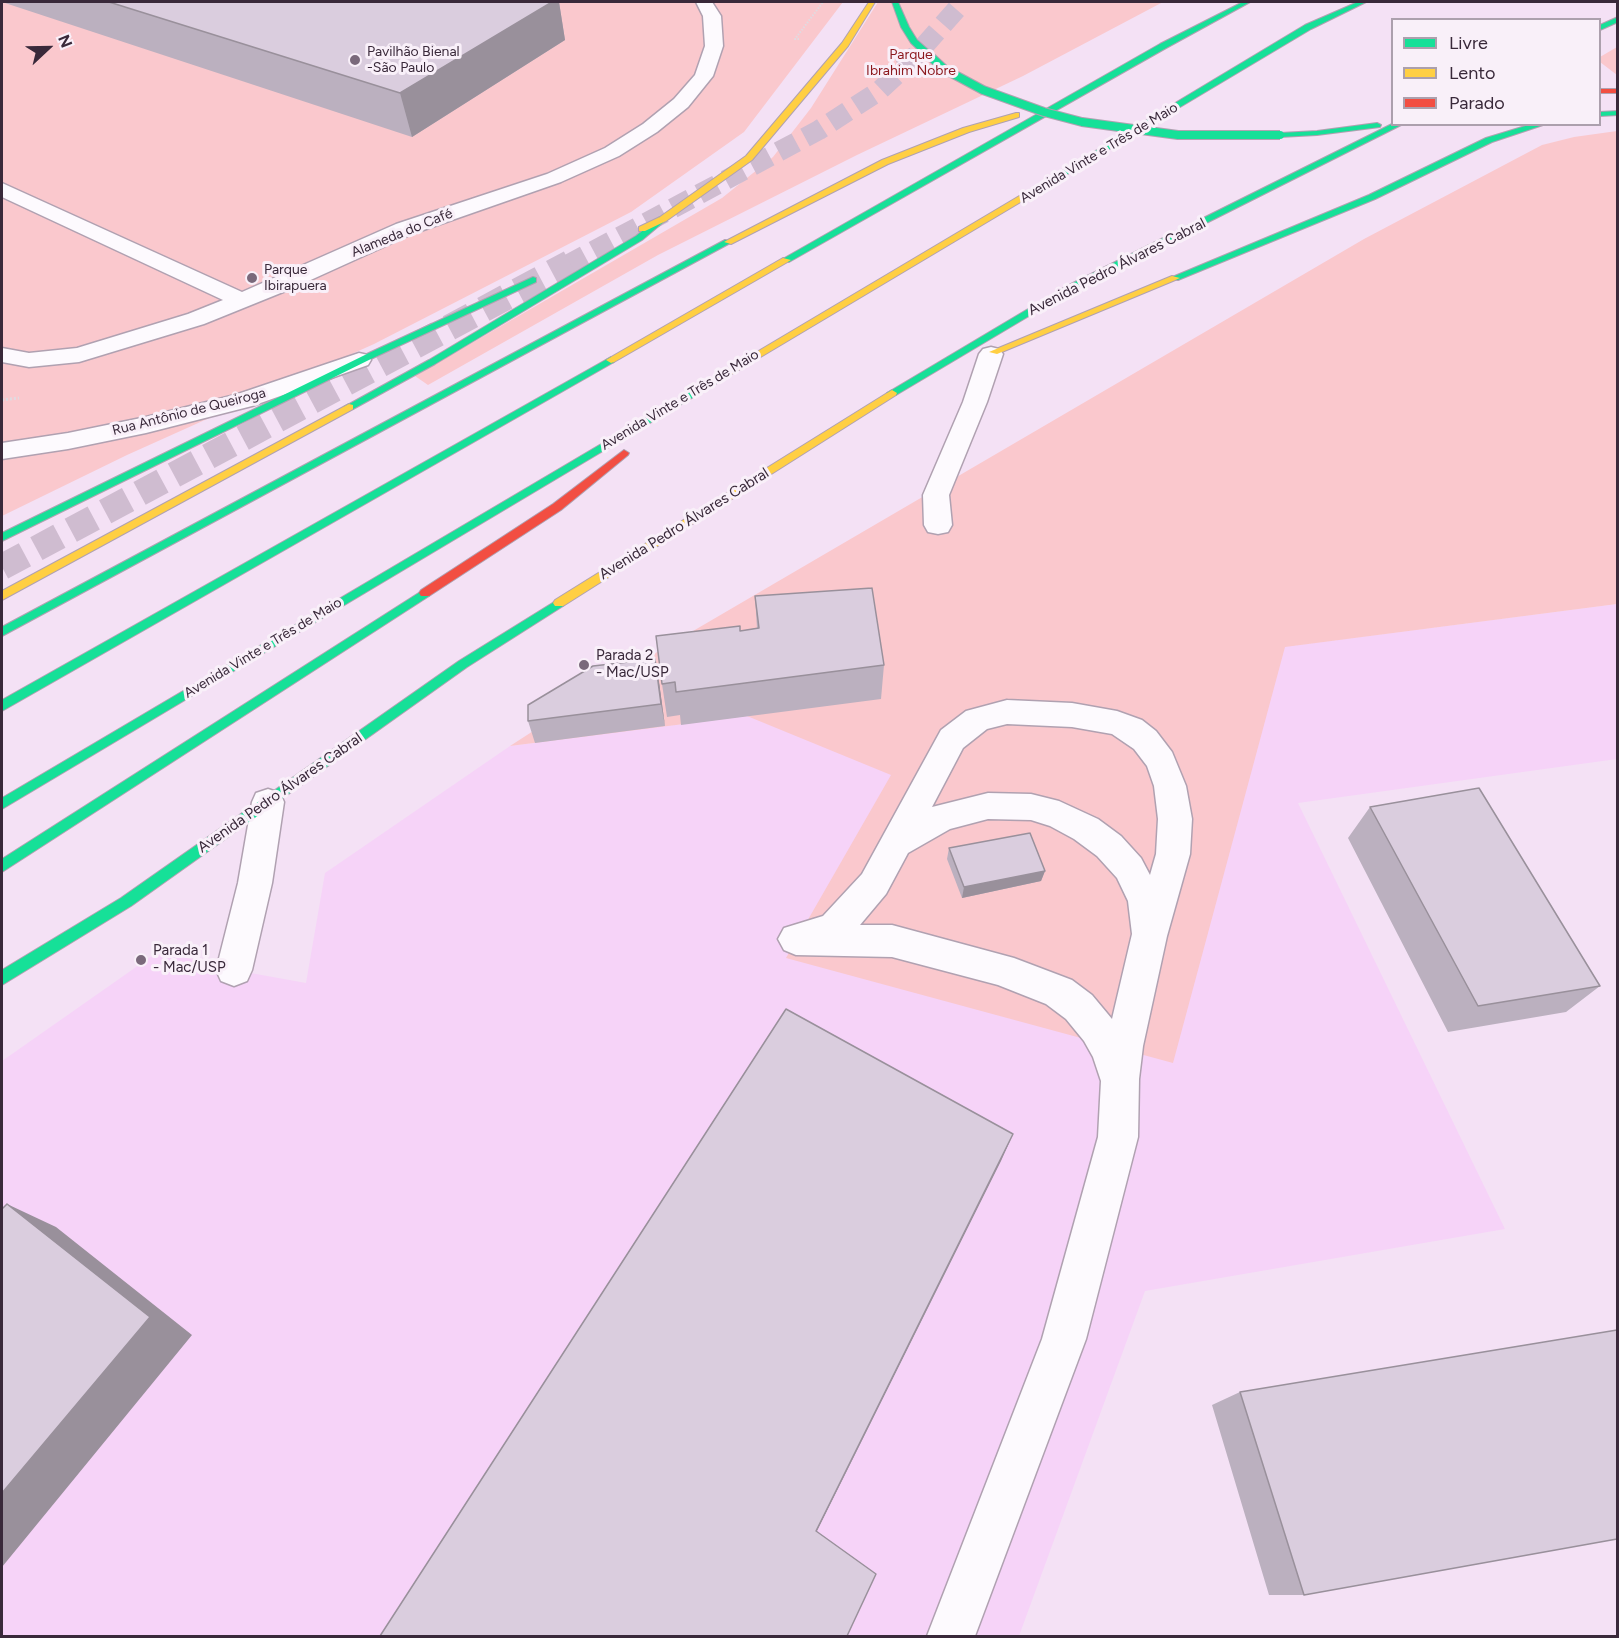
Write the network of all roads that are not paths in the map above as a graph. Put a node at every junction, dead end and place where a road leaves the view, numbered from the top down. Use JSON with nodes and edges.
{"nodes":[{"id":1,"x":704,"y":2,"type":"edge"},
{"id":2,"x":872,"y":2,"type":"edge"},
{"id":3,"x":895,"y":2,"type":"edge"},
{"id":4,"x":1247,"y":2,"type":"edge"},
{"id":5,"x":1363,"y":2,"type":"edge"},
{"id":6,"x":1617,"y":19,"type":"edge"},
{"id":7,"x":1601,"y":27,"type":"edge"},
{"id":8,"x":1601,"y":91,"type":"edge"},
{"id":9,"x":1617,"y":91,"type":"edge"},
{"id":10,"x":1078,"y":96,"type":"junction"},
{"id":11,"x":1617,"y":113,"type":"edge"},
{"id":12,"x":1601,"y":114,"type":"edge"},
{"id":13,"x":1391,"y":123,"type":"edge"},
{"id":14,"x":1396,"y":126,"type":"edge"},
{"id":15,"x":1535,"y":126,"type":"edge"},
{"id":16,"x":2,"y":189,"type":"edge"},
{"id":17,"x":663,"y":219,"type":"junction"},
{"id":18,"x":576,"y":260,"type":"tunnel mouth"},
{"id":19,"x":544,"y":275,"type":"dead end"},
{"id":20,"x":243,"y":300,"type":"junction"},
{"id":21,"x":991,"y":354,"type":"junction"},
{"id":22,"x":2,"y":355,"type":"edge"},
{"id":23,"x":372,"y":355,"type":"junction"},
{"id":24,"x":714,"y":380,"type":"junction"},
{"id":25,"x":897,"y":390,"type":"junction"},
{"id":26,"x":2,"y":451,"type":"edge"},
{"id":27,"x":938,"y":525,"type":"dead end"},
{"id":28,"x":2,"y":537,"type":"edge"},
{"id":29,"x":2,"y":596,"type":"edge"},
{"id":30,"x":2,"y":632,"type":"edge"},
{"id":31,"x":2,"y":706,"type":"edge"},
{"id":32,"x":268,"y":802,"type":"junction"},
{"id":33,"x":2,"y":804,"type":"edge"},
{"id":34,"x":896,"y":843,"type":"junction"},
{"id":35,"x":2,"y":866,"type":"edge"},
{"id":36,"x":1149,"y":936,"type":"junction"},
{"id":37,"x":234,"y":970,"type":"dead end"},
{"id":38,"x":2,"y":978,"type":"edge"},
{"id":39,"x":1120,"y":1081,"type":"junction"},
{"id":40,"x":951,"y":1636,"type":"edge"}],
"edges":[{"from":1,"to":20,"type":"lane","name":"Alameda do Café"},
{"from":2,"to":17,"type":"main road"},
{"from":3,"to":13,"type":"main road","bridge":true},
{"from":4,"to":10,"type":"main road"},
{"from":5,"to":24,"type":"main road","name":"Avenida Vinte e Três de Maio"},
{"from":6,"to":7,"type":"main road"},
{"from":8,"to":9,"type":"main road"},
{"from":10,"to":30,"type":"main road"},
{"from":10,"to":31,"type":"main road"},
{"from":11,"to":12,"type":"main road"},
{"from":14,"to":25,"type":"main road","name":"Avenida Pedro Álvares Cabral"},
{"from":15,"to":21,"type":"main road"},
{"from":16,"to":20,"type":"lane"},
{"from":17,"to":18,"type":"main road"},
{"from":17,"to":29,"type":"main road"},
{"from":19,"to":23,"type":"main road"},
{"from":20,"to":22,"type":"lane","name":"Alameda do Café"},
{"from":21,"to":25,"type":"main road"},
{"from":21,"to":27,"type":"lane"},
{"from":23,"to":26,"type":"lane","name":"Rua Antônio de Queiroga"},
{"from":23,"to":28,"type":"main road"},
{"from":24,"to":33,"type":"main road","name":"Avenida Vinte e Três de Maio"},
{"from":24,"to":35,"type":"main road"},
{"from":25,"to":32,"type":"main road","name":"Avenida Pedro Álvares Cabral"},
{"from":32,"to":37,"type":"lane"},
{"from":32,"to":38,"type":"main road","name":"Avenida Pedro Álvares Cabral"},
{"from":34,"to":36,"type":"lane"},
{"from":34,"to":36,"type":"lane"},
{"from":34,"to":39,"type":"lane"},
{"from":36,"to":39,"type":"lane"},
{"from":39,"to":40,"type":"lane"}]}
